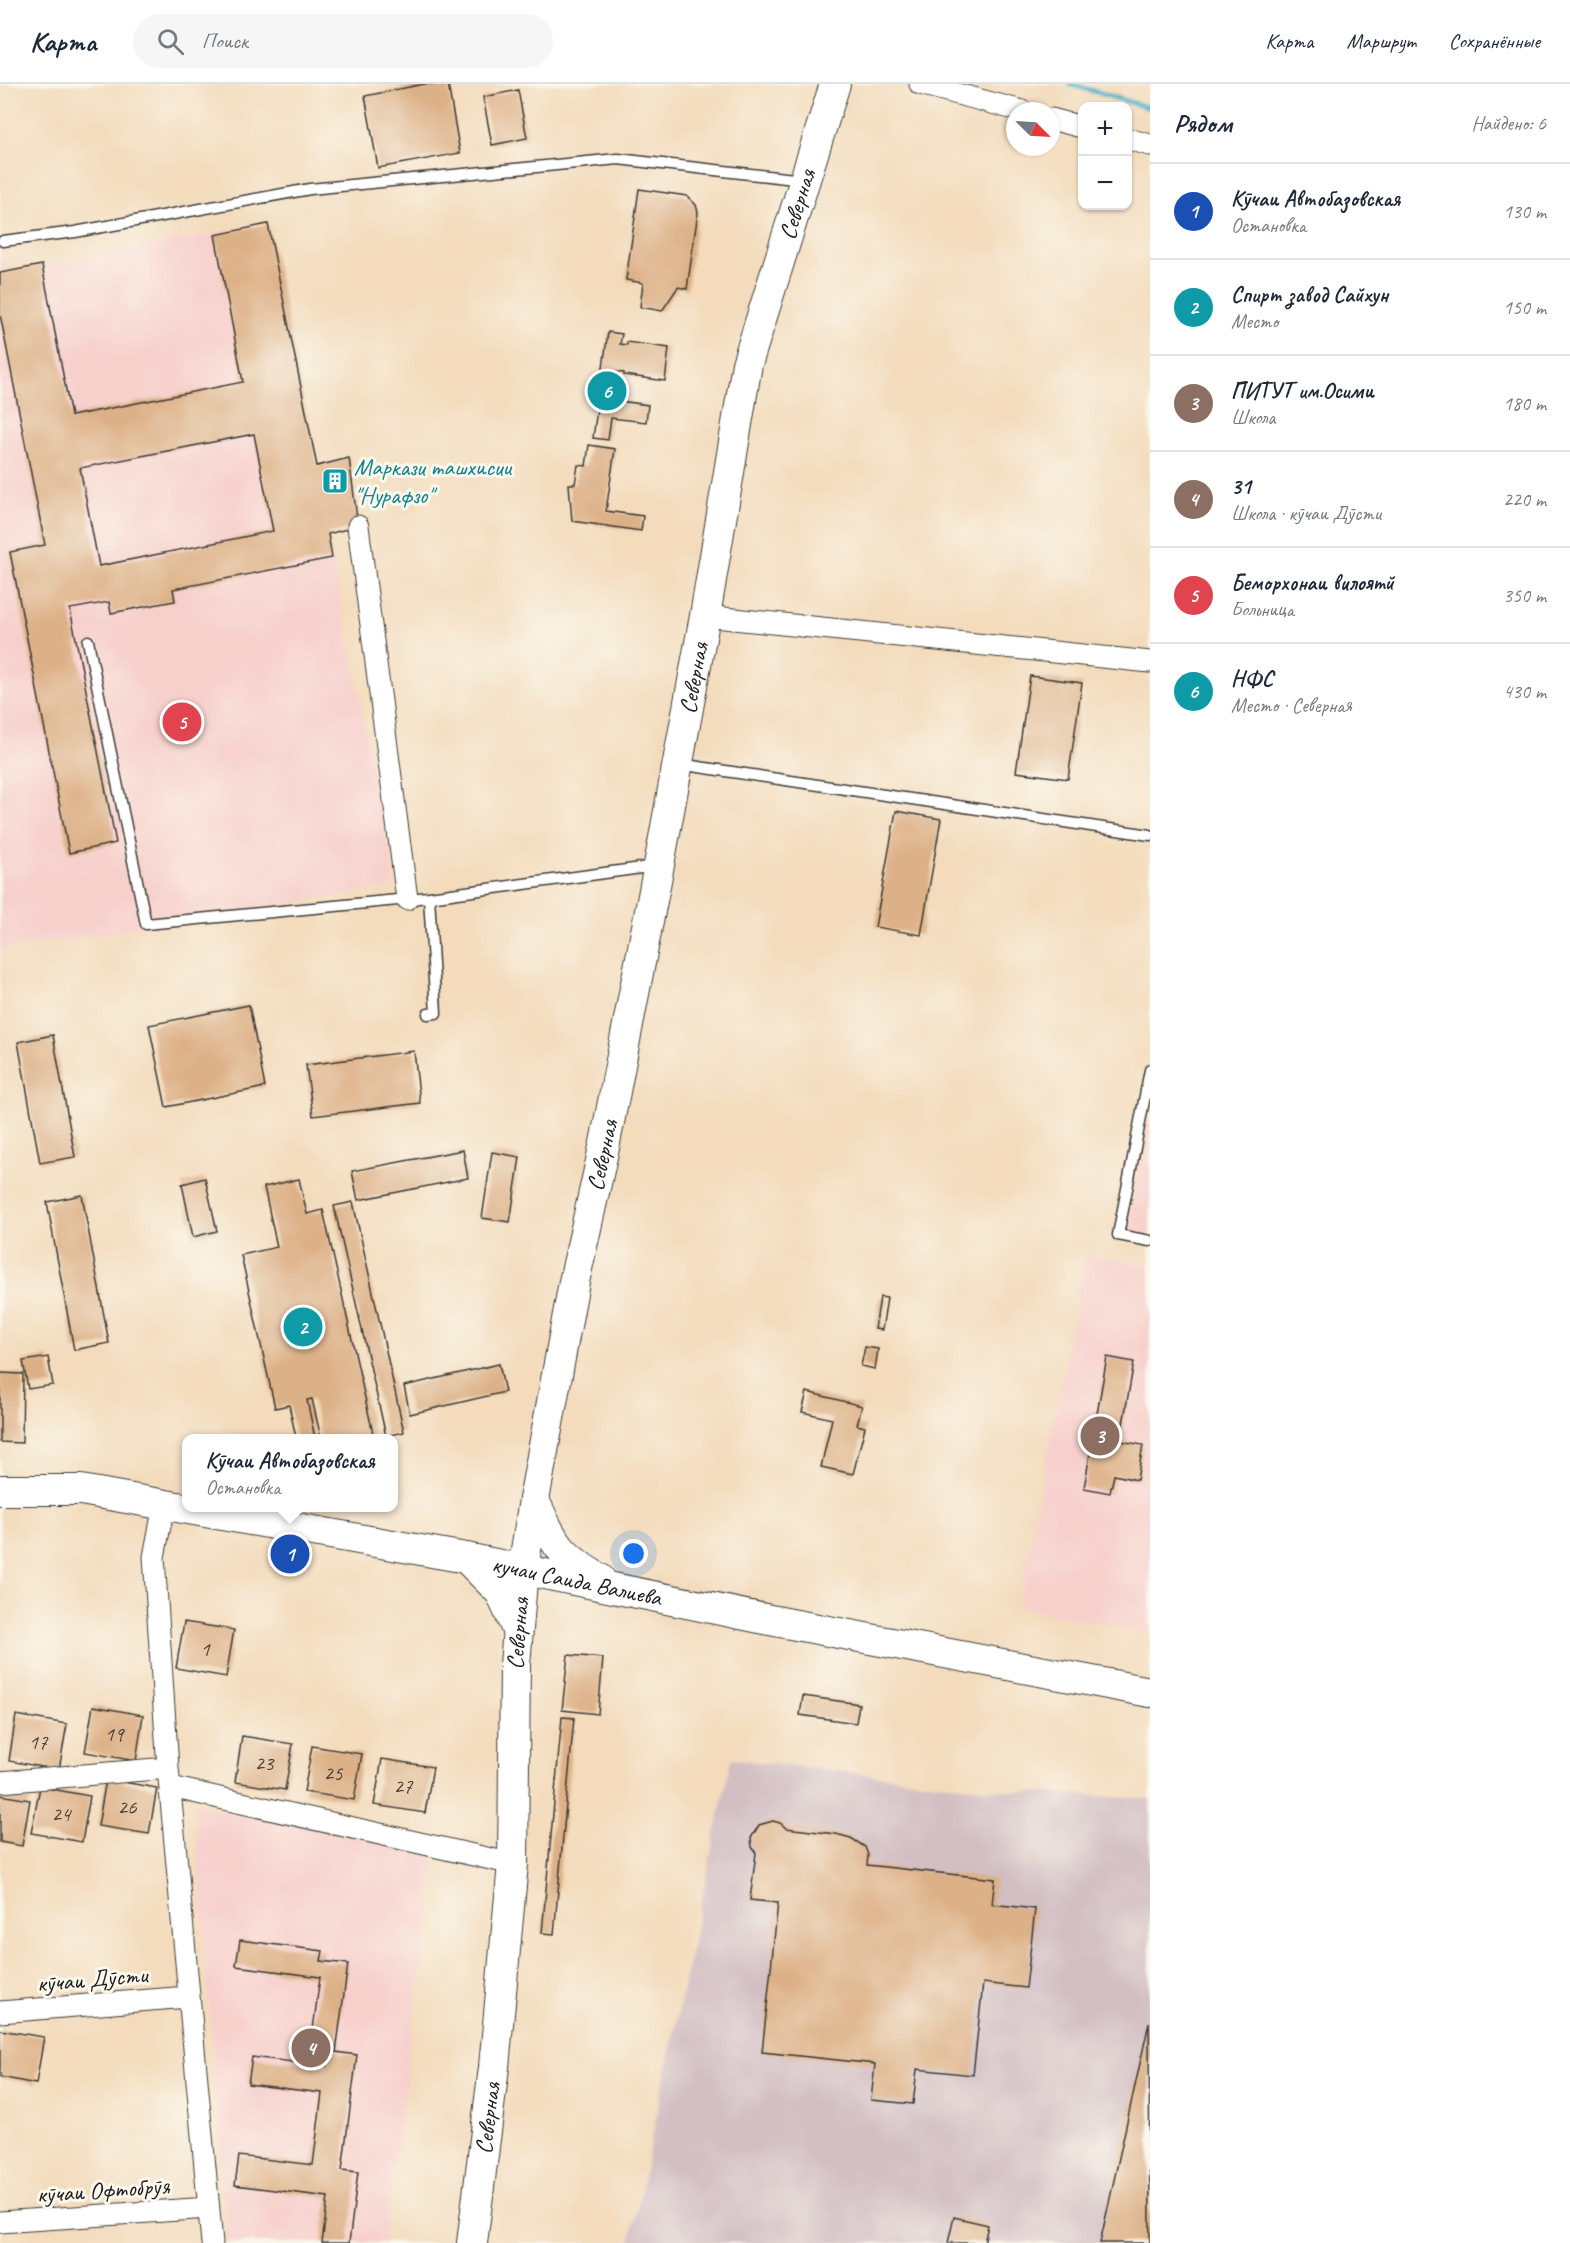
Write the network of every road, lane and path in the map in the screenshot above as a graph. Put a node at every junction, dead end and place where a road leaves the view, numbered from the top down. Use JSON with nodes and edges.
{"nodes":[{"id":1,"x":835,"y":84,"type":"edge"},
{"id":2,"x":920,"y":84,"type":"edge"},
{"id":3,"x":1006,"y":107,"type":"edge"},
{"id":4,"x":1060,"y":121,"type":"edge"},
{"id":5,"x":1078,"y":126,"type":"edge"},
{"id":6,"x":1132,"y":140,"type":"edge"},
{"id":7,"x":1150,"y":145,"type":"edge"},
{"id":8,"x":803,"y":180,"type":"junction"},
{"id":9,"x":3,"y":241,"type":"dead end"},
{"id":10,"x":358,"y":526,"type":"dead end"},
{"id":11,"x":705,"y":616,"type":"junction"},
{"id":12,"x":88,"y":641,"type":"dead end"},
{"id":13,"x":1150,"y":662,"type":"edge"},
{"id":14,"x":677,"y":763,"type":"junction"},
{"id":15,"x":1150,"y":835,"type":"edge"},
{"id":16,"x":659,"y":865,"type":"junction"},
{"id":17,"x":429,"y":897,"type":"junction"},
{"id":18,"x":407,"y":899,"type":"junction"},
{"id":19,"x":428,"y":1014,"type":"dead end"},
{"id":20,"x":1150,"y":1070,"type":"edge"},
{"id":21,"x":1150,"y":1241,"type":"edge"},
{"id":22,"x":0,"y":1490,"type":"edge"},
{"id":23,"x":534,"y":1500,"type":"junction"},
{"id":24,"x":164,"y":1505,"type":"junction"},
{"id":25,"x":182,"y":1508,"type":"edge"},
{"id":26,"x":204,"y":1512,"type":"edge"},
{"id":27,"x":466,"y":1558,"type":"junction"},
{"id":28,"x":524,"y":1569,"type":"junction"},
{"id":29,"x":613,"y":1587,"type":"junction"},
{"id":30,"x":517,"y":1630,"type":"junction"},
{"id":31,"x":1150,"y":1692,"type":"edge"},
{"id":32,"x":169,"y":1778,"type":"junction"},
{"id":33,"x":0,"y":1782,"type":"edge"},
{"id":34,"x":513,"y":1864,"type":"junction"},
{"id":35,"x":188,"y":1997,"type":"junction"},
{"id":36,"x":0,"y":2012,"type":"edge"},
{"id":37,"x":209,"y":2208,"type":"junction"},
{"id":38,"x":0,"y":2222,"type":"edge"},
{"id":39,"x":212,"y":2243,"type":"edge"},
{"id":40,"x":472,"y":2243,"type":"edge"}],
"edges":[{"from":1,"to":8,"type":"main road","name":"Северная"},
{"from":2,"to":3,"type":"street"},
{"from":4,"to":5,"type":"street"},
{"from":6,"to":7,"type":"street"},
{"from":8,"to":9,"type":"lane"},
{"from":8,"to":11,"type":"main road","name":"Северная"},
{"from":10,"to":18,"type":"street"},
{"from":11,"to":13,"type":"street"},
{"from":11,"to":14,"type":"main road","name":"Северная"},
{"from":12,"to":18,"type":"lane"},
{"from":14,"to":15,"type":"lane"},
{"from":14,"to":16,"type":"main road","name":"Северная"},
{"from":16,"to":17,"type":"lane"},
{"from":16,"to":23,"type":"main road","name":"Северная"},
{"from":17,"to":18,"type":"lane"},
{"from":17,"to":19,"type":"lane"},
{"from":20,"to":21,"type":"lane"},
{"from":22,"to":24,"type":"main road","name":"кучаи Саида Валиева"},
{"from":23,"to":28,"type":"main road","name":"Северная"},
{"from":23,"to":29,"type":"main road"},
{"from":24,"to":25,"type":"main road","name":"кучаи Саида Валиева"},
{"from":24,"to":32,"type":"street"},
{"from":26,"to":27,"type":"main road","name":"кучаи Саида Валиева"},
{"from":27,"to":28,"type":"main road","name":"кучаи Саида Валиева"},
{"from":27,"to":30,"type":"main road"},
{"from":28,"to":29,"type":"main road","name":"кучаи Саида Валиева"},
{"from":28,"to":30,"type":"main road","name":"Северная"},
{"from":29,"to":31,"type":"main road","name":"кучаи Саида Валиева"},
{"from":30,"to":34,"type":"main road","name":"Северная"},
{"from":32,"to":33,"type":"street"},
{"from":32,"to":34,"type":"street"},
{"from":32,"to":35,"type":"street"},
{"from":34,"to":40,"type":"main road","name":"Северная"},
{"from":35,"to":36,"type":"street","name":"кӯчаи Дӯсти"},
{"from":35,"to":37,"type":"street"},
{"from":37,"to":38,"type":"street","name":"кӯчаи Офтобрӯя"},
{"from":37,"to":39,"type":"street"}]}
